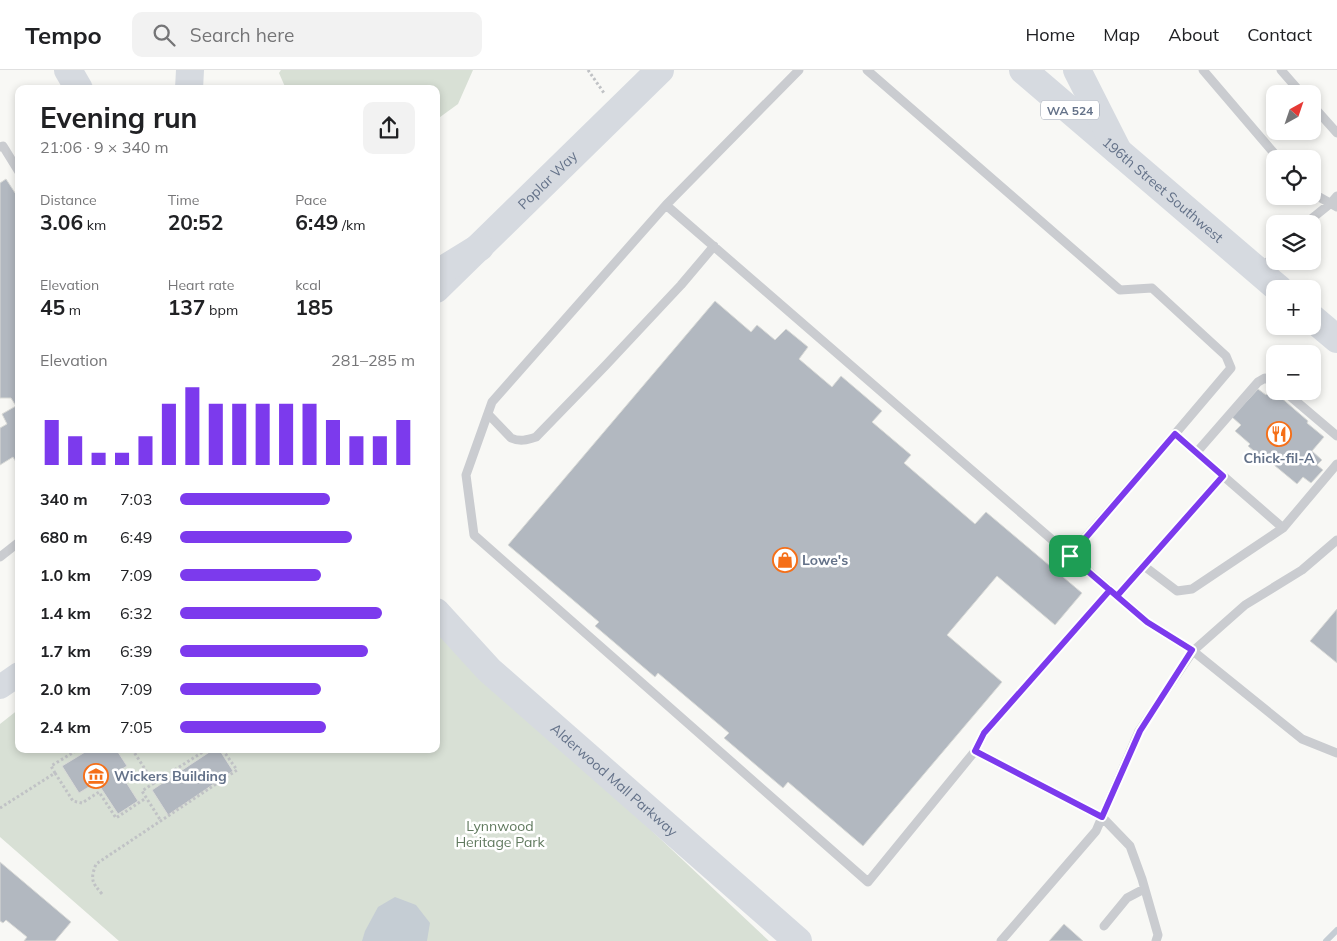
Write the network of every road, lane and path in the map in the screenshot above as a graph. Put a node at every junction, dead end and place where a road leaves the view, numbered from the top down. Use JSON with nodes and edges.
{"nodes":[{"id":1,"x":68,"y":70,"type":"edge"},
{"id":2,"x":190,"y":70,"type":"edge"},
{"id":3,"x":660,"y":70,"type":"edge"},
{"id":4,"x":799,"y":70,"type":"edge"},
{"id":5,"x":867,"y":70,"type":"edge"},
{"id":6,"x":1023,"y":70,"type":"edge"},
{"id":7,"x":1077,"y":70,"type":"edge"},
{"id":8,"x":1204,"y":70,"type":"edge"},
{"id":9,"x":1281,"y":70,"type":"edge"},
{"id":10,"x":77,"y":85,"type":"edge"},
{"id":11,"x":189,"y":85,"type":"edge"},
{"id":12,"x":1294,"y":85,"type":"edge"},
{"id":13,"x":1321,"y":115,"type":"edge"},
{"id":14,"x":1337,"y":133,"type":"edge"},
{"id":15,"x":1,"y":144,"type":"edge"},
{"id":16,"x":1271,"y":150,"type":"edge"},
{"id":17,"x":1118,"y":151,"type":"junction"},
{"id":18,"x":15,"y":166,"type":"edge"},
{"id":19,"x":1321,"y":197,"type":"edge"},
{"id":20,"x":1335,"y":202,"type":"edge"},
{"id":21,"x":666,"y":205,"type":"junction"},
{"id":22,"x":1317,"y":215,"type":"edge"},
{"id":23,"x":714,"y":246,"type":"junction"},
{"id":24,"x":480,"y":247,"type":"junction"},
{"id":25,"x":440,"y":272,"type":"edge"},
{"id":26,"x":1271,"y":272,"type":"edge"},
{"id":27,"x":440,"y":285,"type":"edge"},
{"id":28,"x":1321,"y":326,"type":"edge"},
{"id":29,"x":1337,"y":339,"type":"edge"},
{"id":30,"x":1266,"y":379,"type":"edge"},
{"id":31,"x":1295,"y":400,"type":"edge"},
{"id":32,"x":488,"y":414,"type":"junction"},
{"id":33,"x":1175,"y":434,"type":"junction"},
{"id":34,"x":1337,"y":436,"type":"edge"},
{"id":35,"x":1196,"y":453,"type":"junction"},
{"id":36,"x":1337,"y":464,"type":"edge"},
{"id":37,"x":1223,"y":476,"type":"junction"},
{"id":38,"x":1283,"y":528,"type":"junction"},
{"id":39,"x":1337,"y":540,"type":"edge"},
{"id":40,"x":15,"y":545,"type":"edge"},
{"id":41,"x":1070,"y":556,"type":"junction"},
{"id":42,"x":0,"y":557,"type":"edge"},
{"id":43,"x":1144,"y":566,"type":"junction"},
{"id":44,"x":1114,"y":593,"type":"junction"},
{"id":45,"x":440,"y":616,"type":"edge"},
{"id":46,"x":1192,"y":650,"type":"junction"},
{"id":47,"x":15,"y":677,"type":"edge"},
{"id":48,"x":0,"y":687,"type":"edge"},
{"id":49,"x":975,"y":751,"type":"junction"},
{"id":50,"x":72,"y":753,"type":"edge"},
{"id":51,"x":135,"y":753,"type":"edge"},
{"id":52,"x":200,"y":753,"type":"edge"},
{"id":53,"x":225,"y":753,"type":"edge"},
{"id":54,"x":1337,"y":753,"type":"edge"},
{"id":55,"x":55,"y":773,"type":"junction"},
{"id":56,"x":154,"y":783,"type":"junction"},
{"id":57,"x":146,"y":798,"type":"junction"},
{"id":58,"x":0,"y":808,"type":"edge"},
{"id":59,"x":1102,"y":817,"type":"junction"},
{"id":60,"x":160,"y":821,"type":"junction"},
{"id":61,"x":1144,"y":889,"type":"junction"},
{"id":62,"x":102,"y":894,"type":"dead end"},
{"id":63,"x":1104,"y":926,"type":"dead end"},
{"id":64,"x":798,"y":941,"type":"edge"},
{"id":65,"x":1001,"y":941,"type":"edge"},
{"id":66,"x":1156,"y":941,"type":"edge"}],
"edges":[{"from":1,"to":10,"type":"main road"},
{"from":2,"to":11,"type":"main road"},
{"from":3,"to":24,"type":"main road","name":"Poplar Way"},
{"from":4,"to":21,"type":"lane"},
{"from":5,"to":33,"type":"lane"},
{"from":6,"to":17,"type":"main road","name":"196th Street Southwest","number":"WA 524"},
{"from":7,"to":17,"type":"main road"},
{"from":8,"to":16,"type":"lane"},
{"from":9,"to":12,"type":"lane"},
{"from":13,"to":14,"type":"lane"},
{"from":15,"to":18,"type":"lane"},
{"from":17,"to":26,"type":"main road","name":"196th Street Southwest","number":"WA 524"},
{"from":19,"to":20,"type":"lane"},
{"from":20,"to":22,"type":"lane"},
{"from":21,"to":23,"type":"lane"},
{"from":21,"to":32,"type":"lane"},
{"from":23,"to":32,"type":"lane"},
{"from":23,"to":41,"type":"lane"},
{"from":24,"to":25,"type":"main road"},
{"from":24,"to":27,"type":"main road","name":"Poplar Way"},
{"from":28,"to":29,"type":"main road"},
{"from":30,"to":35,"type":"lane"},
{"from":31,"to":34,"type":"lane"},
{"from":32,"to":49,"type":"lane"},
{"from":33,"to":35,"type":"lane"},
{"from":33,"to":41,"type":"lane"},
{"from":35,"to":37,"type":"lane"},
{"from":36,"to":38,"type":"lane"},
{"from":37,"to":38,"type":"lane"},
{"from":37,"to":43,"type":"lane"},
{"from":38,"to":43,"type":"lane"},
{"from":39,"to":46,"type":"lane"},
{"from":40,"to":42,"type":"lane"},
{"from":41,"to":44,"type":"lane"},
{"from":43,"to":44,"type":"lane"},
{"from":44,"to":46,"type":"lane"},
{"from":44,"to":49,"type":"lane"},
{"from":45,"to":64,"type":"main road","name":"Alderwood Mall Parkway"},
{"from":46,"to":54,"type":"lane"},
{"from":46,"to":59,"type":"lane"},
{"from":47,"to":48,"type":"main road"},
{"from":49,"to":59,"type":"lane"},
{"from":50,"to":55,"type":"path"},
{"from":51,"to":56,"type":"path"},
{"from":52,"to":56,"type":"path"},
{"from":53,"to":60,"type":"path"},
{"from":55,"to":57,"type":"path"},
{"from":55,"to":58,"type":"path"},
{"from":56,"to":57,"type":"path"},
{"from":57,"to":60,"type":"path"},
{"from":59,"to":61,"type":"lane"},
{"from":59,"to":65,"type":"lane"},
{"from":60,"to":62,"type":"path"},
{"from":61,"to":63,"type":"lane"},
{"from":61,"to":66,"type":"lane"}]}
